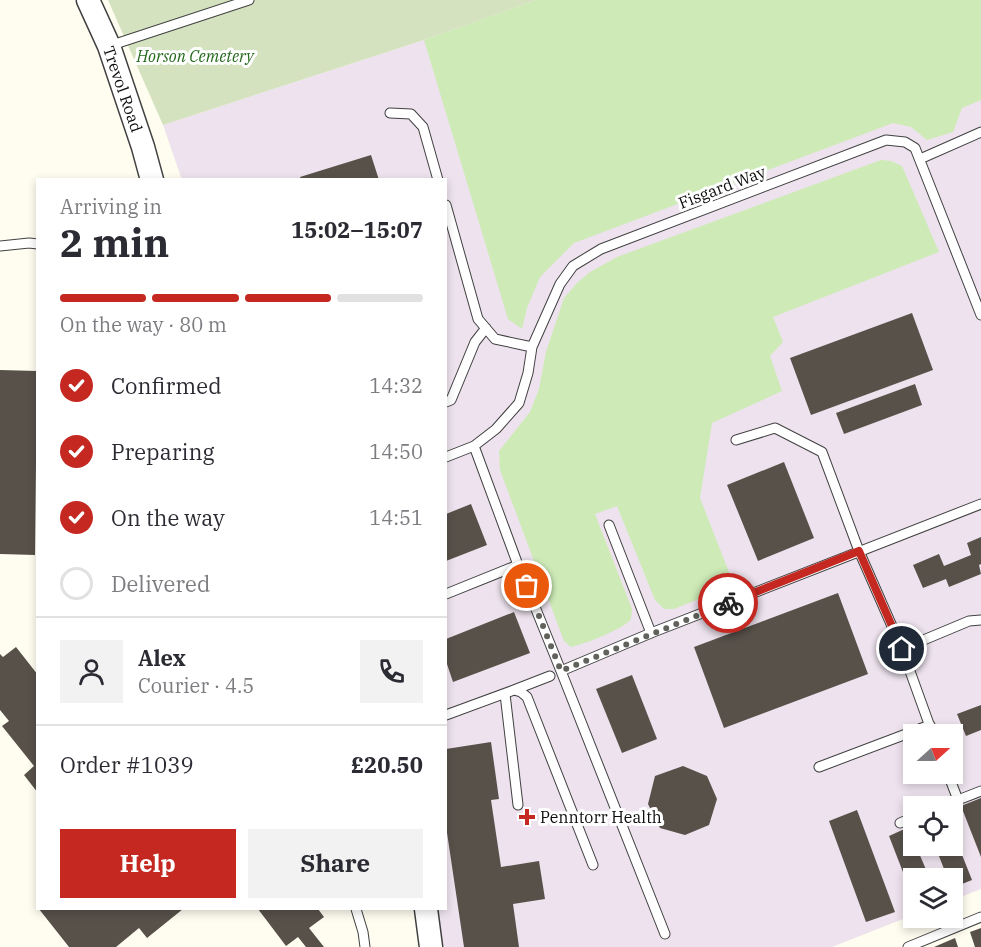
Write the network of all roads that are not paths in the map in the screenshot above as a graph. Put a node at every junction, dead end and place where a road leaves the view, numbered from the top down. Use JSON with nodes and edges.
{"nodes":[{"id":1,"x":88,"y":0,"type":"edge"},
{"id":2,"x":249,"y":0,"type":"edge"},
{"id":3,"x":109,"y":46,"type":"junction"},
{"id":4,"x":390,"y":113,"type":"dead end"},
{"id":5,"x":981,"y":132,"type":"edge"},
{"id":6,"x":920,"y":159,"type":"junction"},
{"id":7,"x":151,"y":178,"type":"edge"},
{"id":8,"x":437,"y":178,"type":"edge"},
{"id":9,"x":447,"y":209,"type":"edge"},
{"id":10,"x":36,"y":244,"type":"edge"},
{"id":11,"x":0,"y":246,"type":"edge"},
{"id":12,"x":981,"y":315,"type":"edge"},
{"id":13,"x":486,"y":328,"type":"junction"},
{"id":14,"x":532,"y":346,"type":"junction"},
{"id":15,"x":447,"y":402,"type":"edge"},
{"id":16,"x":736,"y":441,"type":"dead end"},
{"id":17,"x":474,"y":446,"type":"junction"},
{"id":18,"x":447,"y":457,"type":"edge"},
{"id":19,"x":981,"y":504,"type":"edge"},
{"id":20,"x":609,"y":525,"type":"dead end"},
{"id":21,"x":859,"y":551,"type":"junction"},
{"id":22,"x":518,"y":565,"type":"junction"},
{"id":23,"x":447,"y":594,"type":"edge"},
{"id":24,"x":981,"y":620,"type":"edge"},
{"id":25,"x":651,"y":633,"type":"junction"},
{"id":26,"x":902,"y":649,"type":"junction"},
{"id":27,"x":561,"y":671,"type":"junction"},
{"id":28,"x":550,"y":676,"type":"dead end"},
{"id":29,"x":509,"y":692,"type":"junction"},
{"id":30,"x":447,"y":715,"type":"edge"},
{"id":31,"x":930,"y":724,"type":"edge"},
{"id":32,"x":903,"y":735,"type":"edge"},
{"id":33,"x":819,"y":767,"type":"dead end"},
{"id":34,"x":981,"y":791,"type":"edge"},
{"id":35,"x":963,"y":798,"type":"edge"},
{"id":36,"x":518,"y":805,"type":"dead end"},
{"id":37,"x":903,"y":822,"type":"edge"},
{"id":38,"x":900,"y":823,"type":"dead end"},
{"id":39,"x":594,"y":865,"type":"dead end"},
{"id":40,"x":356,"y":910,"type":"edge"},
{"id":41,"x":426,"y":910,"type":"edge"},
{"id":42,"x":981,"y":917,"type":"edge"},
{"id":43,"x":664,"y":934,"type":"dead end"},
{"id":44,"x":365,"y":947,"type":"edge"},
{"id":45,"x":431,"y":947,"type":"edge"},
{"id":46,"x":908,"y":947,"type":"edge"}],
"edges":[{"from":1,"to":3,"type":"street","name":"Trevol Road"},
{"from":2,"to":3,"type":"lane"},
{"from":3,"to":7,"type":"street","name":"Trevol Road"},
{"from":4,"to":8,"type":"lane"},
{"from":5,"to":6,"type":"lane"},
{"from":6,"to":12,"type":"lane","name":"Fisgard Way"},
{"from":6,"to":14,"type":"lane","name":"Fisgard Way"},
{"from":9,"to":13,"type":"lane"},
{"from":10,"to":11,"type":"lane"},
{"from":13,"to":14,"type":"lane"},
{"from":13,"to":15,"type":"lane"},
{"from":14,"to":17,"type":"lane","name":"Fisgard Way"},
{"from":16,"to":21,"type":"lane"},
{"from":17,"to":18,"type":"lane","name":"Fisgard Way"},
{"from":17,"to":22,"type":"lane"},
{"from":19,"to":21,"type":"lane"},
{"from":20,"to":25,"type":"lane"},
{"from":21,"to":25,"type":"lane"},
{"from":21,"to":26,"type":"lane"},
{"from":22,"to":23,"type":"lane"},
{"from":22,"to":27,"type":"lane"},
{"from":24,"to":26,"type":"lane"},
{"from":25,"to":27,"type":"lane"},
{"from":26,"to":31,"type":"lane"},
{"from":27,"to":43,"type":"lane"},
{"from":28,"to":29,"type":"lane"},
{"from":29,"to":30,"type":"lane"},
{"from":29,"to":36,"type":"lane"},
{"from":29,"to":39,"type":"lane"},
{"from":32,"to":33,"type":"lane"},
{"from":34,"to":35,"type":"lane"},
{"from":37,"to":38,"type":"lane"},
{"from":40,"to":44,"type":"lane"},
{"from":41,"to":45,"type":"street"},
{"from":42,"to":46,"type":"lane"}]}
